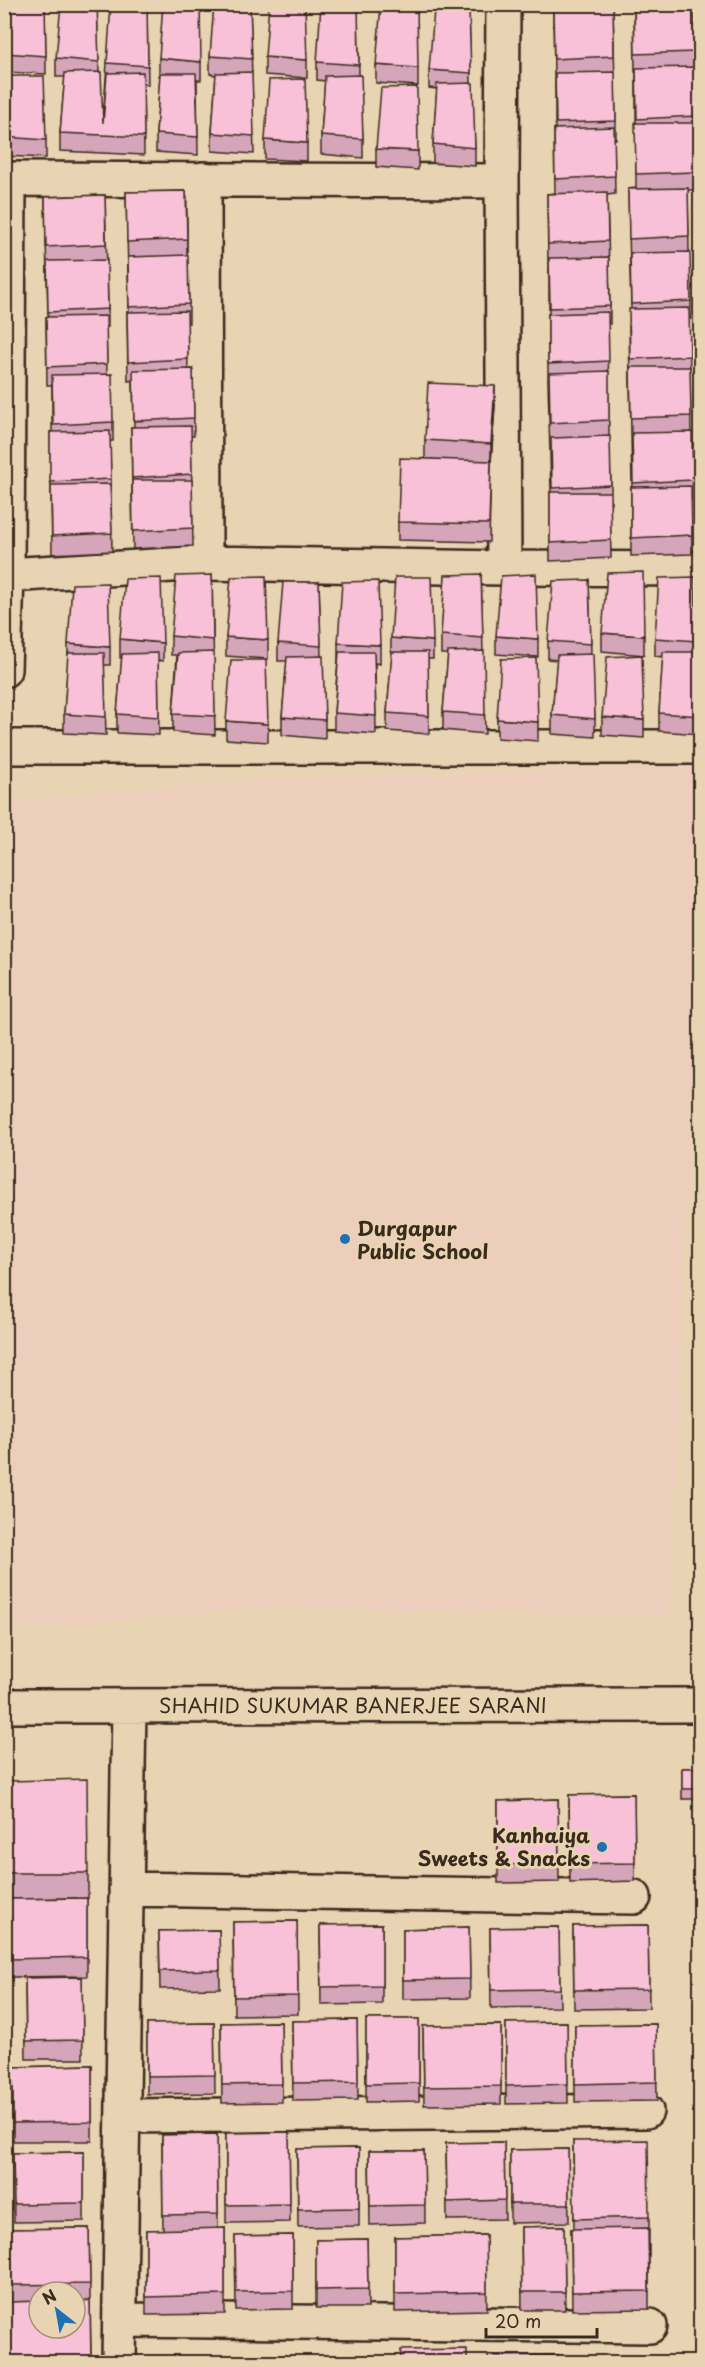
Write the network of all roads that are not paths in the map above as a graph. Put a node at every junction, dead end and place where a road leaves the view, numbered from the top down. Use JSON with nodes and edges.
{"nodes":[{"id":1,"x":503,"y":4,"type":"edge"},
{"id":2,"x":7,"y":179,"type":"edge"},
{"id":3,"x":204,"y":179,"type":"junction"},
{"id":4,"x":502,"y":181,"type":"junction"},
{"id":5,"x":205,"y":563,"type":"junction"},
{"id":6,"x":504,"y":568,"type":"junction"},
{"id":7,"x":700,"y":569,"type":"edge"},
{"id":8,"x":7,"y":575,"type":"junction"},
{"id":9,"x":4,"y":669,"type":"edge"},
{"id":10,"x":4,"y":747,"type":"edge"},
{"id":11,"x":700,"y":747,"type":"edge"},
{"id":12,"x":700,"y":1705,"type":"edge"},
{"id":13,"x":4,"y":1706,"type":"edge"},
{"id":14,"x":129,"y":1706,"type":"junction"},
{"id":15,"x":126,"y":1889,"type":"junction"},
{"id":16,"x":634,"y":1897,"type":"dead end"},
{"id":17,"x":646,"y":2112,"type":"dead end"},
{"id":18,"x":123,"y":2116,"type":"junction"},
{"id":19,"x":120,"y":2320,"type":"junction"},
{"id":20,"x":650,"y":2326,"type":"dead end"},
{"id":21,"x":119,"y":2362,"type":"edge"}],
"edges":[{"from":1,"to":4,"type":"street"},
{"from":2,"to":3,"type":"street"},
{"from":2,"to":8,"type":"street"},
{"from":3,"to":4,"type":"street"},
{"from":3,"to":5,"type":"street"},
{"from":4,"to":6,"type":"street"},
{"from":5,"to":6,"type":"street"},
{"from":5,"to":8,"type":"street"},
{"from":6,"to":7,"type":"street"},
{"from":8,"to":9,"type":"street"},
{"from":10,"to":11,"type":"street"},
{"from":12,"to":14,"type":"street","name":"SHAHID SUKUMAR BANERJEE SARANI"},
{"from":13,"to":14,"type":"street","name":"SHAHID SUKUMAR BANERJEE SARANI"},
{"from":14,"to":15,"type":"street"},
{"from":15,"to":16,"type":"street"},
{"from":15,"to":18,"type":"street"},
{"from":17,"to":18,"type":"street"},
{"from":18,"to":19,"type":"street"},
{"from":19,"to":20,"type":"street"},
{"from":19,"to":21,"type":"street"}]}
